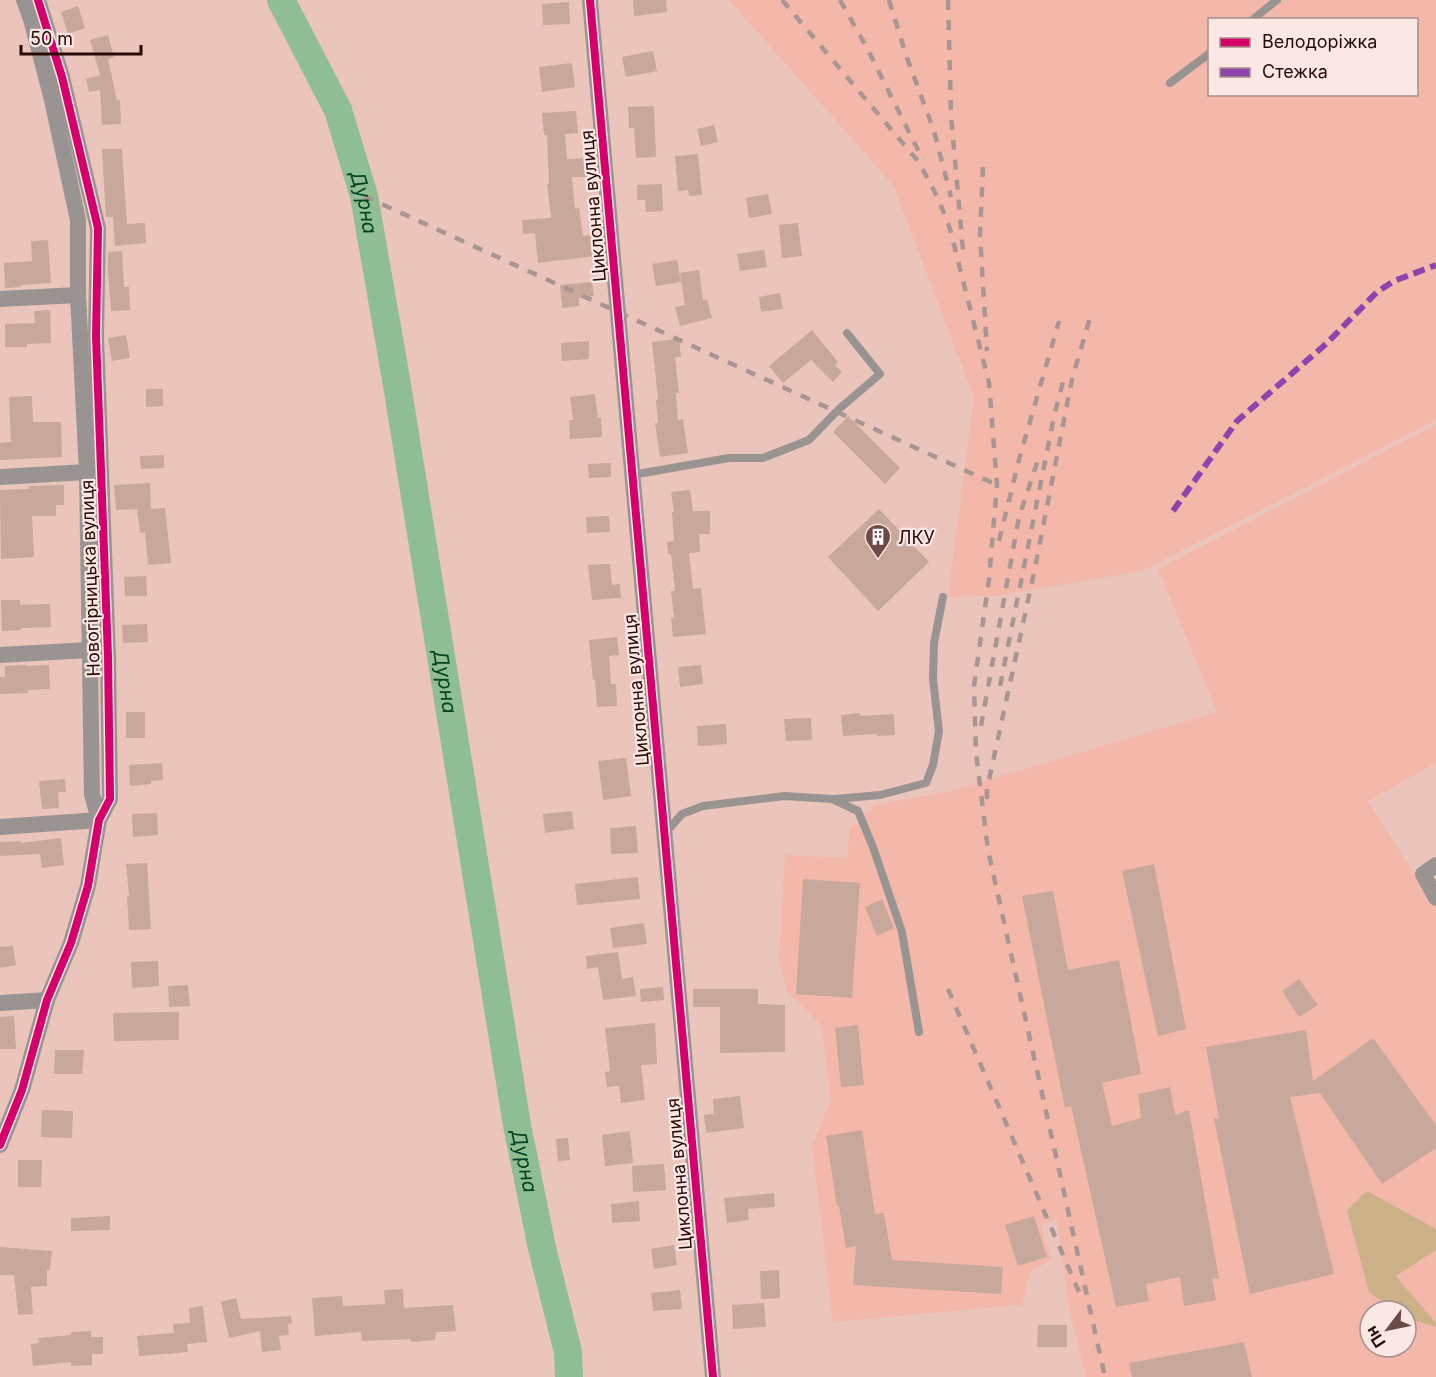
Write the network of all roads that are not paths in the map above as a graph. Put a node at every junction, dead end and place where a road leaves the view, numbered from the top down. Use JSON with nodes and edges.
{"nodes":[{"id":1,"x":24,"y":0,"type":"edge"},
{"id":2,"x":38,"y":0,"type":"edge"},
{"id":3,"x":590,"y":0,"type":"edge"},
{"id":4,"x":1277,"y":0,"type":"edge"},
{"id":5,"x":1254,"y":18,"type":"edge"},
{"id":6,"x":1208,"y":54,"type":"edge"},
{"id":7,"x":1170,"y":83,"type":"dead end"},
{"id":8,"x":78,"y":295,"type":"junction"},
{"id":9,"x":0,"y":300,"type":"edge"},
{"id":10,"x":848,"y":333,"type":"dead end"},
{"id":11,"x":87,"y":472,"type":"junction"},
{"id":12,"x":632,"y":475,"type":"junction"},
{"id":13,"x":0,"y":477,"type":"edge"},
{"id":14,"x":943,"y":597,"type":"dead end"},
{"id":15,"x":89,"y":650,"type":"junction"},
{"id":16,"x":0,"y":655,"type":"edge"},
{"id":17,"x":832,"y":799,"type":"junction"},
{"id":18,"x":99,"y":820,"type":"junction"},
{"id":19,"x":0,"y":827,"type":"edge"},
{"id":20,"x":664,"y":834,"type":"junction"},
{"id":21,"x":1429,"y":870,"type":"edge"},
{"id":22,"x":1436,"y":898,"type":"edge"},
{"id":23,"x":47,"y":1000,"type":"junction"},
{"id":24,"x":0,"y":1003,"type":"edge"},
{"id":25,"x":919,"y":1032,"type":"dead end"},
{"id":26,"x":0,"y":1145,"type":"edge"},
{"id":27,"x":713,"y":1377,"type":"edge"}],
"edges":[{"from":1,"to":8,"type":"street","name":"Новогірницька вулиця"},
{"from":2,"to":18,"type":"street","name":"Новогірницька вулиця"},
{"from":3,"to":12,"type":"street","name":"Циклонна вулиця"},
{"from":4,"to":5,"type":"lane"},
{"from":6,"to":7,"type":"lane"},
{"from":8,"to":9,"type":"street"},
{"from":8,"to":11,"type":"street","name":"Новогірницька вулиця"},
{"from":10,"to":12,"type":"lane"},
{"from":11,"to":13,"type":"street"},
{"from":11,"to":15,"type":"street","name":"Новогірницька вулиця"},
{"from":12,"to":20,"type":"street","name":"Циклонна вулиця"},
{"from":14,"to":17,"type":"lane"},
{"from":15,"to":16,"type":"street"},
{"from":15,"to":18,"type":"street","name":"Новогірницька вулиця"},
{"from":17,"to":20,"type":"lane"},
{"from":17,"to":25,"type":"lane"},
{"from":18,"to":19,"type":"street"},
{"from":18,"to":23,"type":"street","name":"Новогірницька вулиця"},
{"from":20,"to":27,"type":"street","name":"Циклонна вулиця"},
{"from":21,"to":22,"type":"street"},
{"from":23,"to":24,"type":"street"},
{"from":23,"to":26,"type":"street","name":"Новогірницька вулиця"}]}
